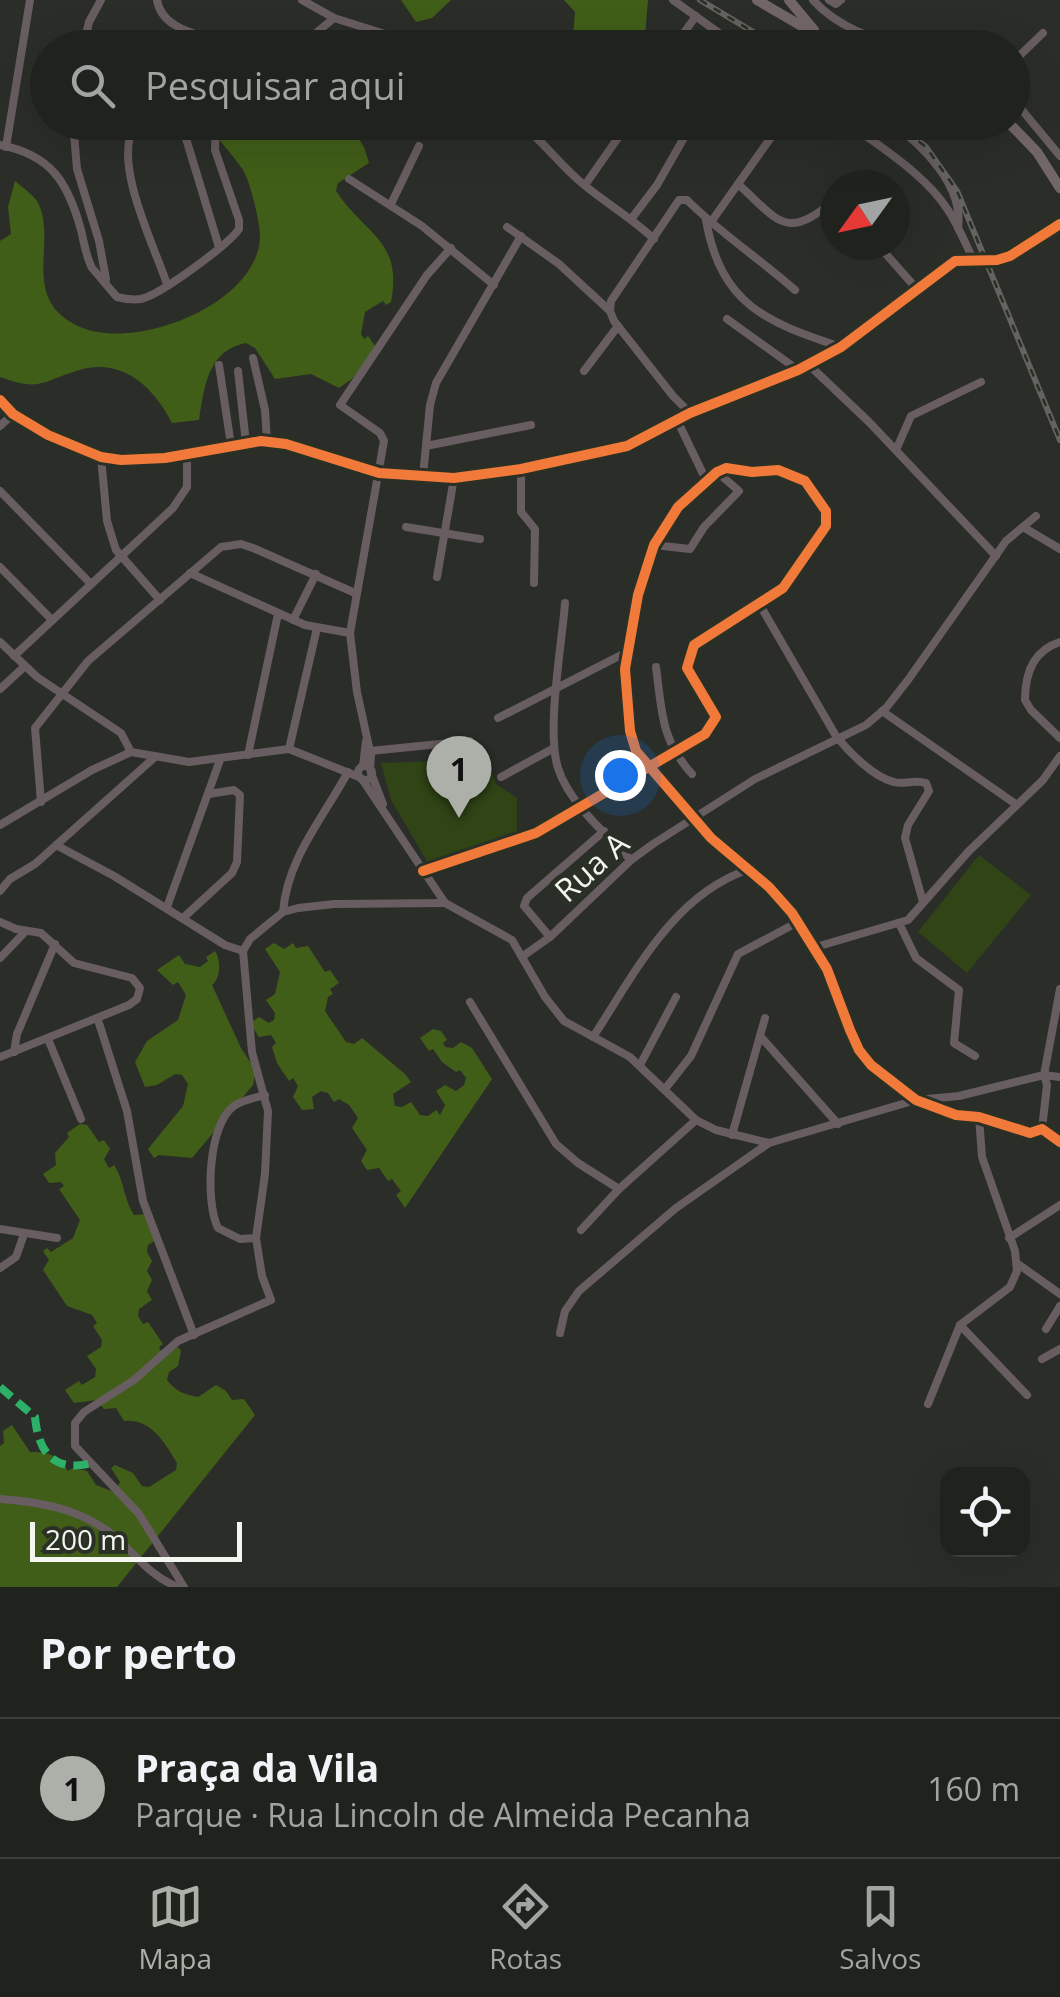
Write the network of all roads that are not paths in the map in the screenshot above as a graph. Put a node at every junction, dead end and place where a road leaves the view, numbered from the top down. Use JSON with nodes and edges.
{"nodes":[{"id":1,"x":30,"y":0,"type":"edge"},
{"id":2,"x":100,"y":0,"type":"edge"},
{"id":3,"x":157,"y":0,"type":"edge"},
{"id":4,"x":302,"y":0,"type":"edge"},
{"id":5,"x":673,"y":0,"type":"edge"},
{"id":6,"x":756,"y":0,"type":"edge"},
{"id":7,"x":789,"y":0,"type":"edge"},
{"id":8,"x":813,"y":0,"type":"edge"},
{"id":9,"x":829,"y":0,"type":"edge"},
{"id":10,"x":841,"y":0,"type":"edge"},
{"id":11,"x":696,"y":16,"type":"junction"},
{"id":12,"x":334,"y":18,"type":"junction"},
{"id":13,"x":87,"y":30,"type":"edge"},
{"id":14,"x":188,"y":30,"type":"edge"},
{"id":15,"x":320,"y":30,"type":"edge"},
{"id":16,"x":372,"y":30,"type":"edge"},
{"id":17,"x":686,"y":30,"type":"edge"},
{"id":18,"x":715,"y":30,"type":"edge"},
{"id":19,"x":808,"y":30,"type":"edge"},
{"id":20,"x":815,"y":30,"type":"edge"},
{"id":21,"x":856,"y":30,"type":"edge"},
{"id":22,"x":1043,"y":33,"type":"dead end"},
{"id":23,"x":1030,"y":46,"type":"edge"},
{"id":24,"x":1030,"y":120,"type":"edge"},
{"id":25,"x":74,"y":140,"type":"edge"},
{"id":26,"x":128,"y":140,"type":"edge"},
{"id":27,"x":187,"y":140,"type":"edge"},
{"id":28,"x":215,"y":140,"type":"edge"},
{"id":29,"x":541,"y":140,"type":"edge"},
{"id":30,"x":616,"y":140,"type":"edge"},
{"id":31,"x":683,"y":140,"type":"edge"},
{"id":32,"x":769,"y":140,"type":"edge"},
{"id":33,"x":871,"y":140,"type":"edge"},
{"id":34,"x":913,"y":140,"type":"edge"},
{"id":35,"x":1025,"y":140,"type":"edge"},
{"id":36,"x":3,"y":146,"type":"edge"},
{"id":37,"x":419,"y":146,"type":"dead end"},
{"id":38,"x":1060,"y":156,"type":"edge"},
{"id":39,"x":349,"y":179,"type":"dead end"},
{"id":40,"x":738,"y":184,"type":"junction"},
{"id":41,"x":585,"y":186,"type":"junction"},
{"id":42,"x":1060,"y":188,"type":"edge"},
{"id":43,"x":391,"y":204,"type":"junction"},
{"id":44,"x":820,"y":213,"type":"edge"},
{"id":45,"x":632,"y":218,"type":"junction"},
{"id":46,"x":708,"y":220,"type":"junction"},
{"id":47,"x":1060,"y":224,"type":"edge"},
{"id":48,"x":508,"y":226,"type":"dead end"},
{"id":49,"x":958,"y":228,"type":"junction"},
{"id":50,"x":521,"y":236,"type":"junction"},
{"id":51,"x":654,"y":240,"type":"junction"},
{"id":52,"x":220,"y":247,"type":"junction"},
{"id":53,"x":451,"y":248,"type":"junction"},
{"id":54,"x":973,"y":259,"type":"junction"},
{"id":55,"x":891,"y":260,"type":"edge"},
{"id":56,"x":106,"y":280,"type":"junction"},
{"id":57,"x":168,"y":284,"type":"junction"},
{"id":58,"x":494,"y":285,"type":"junction"},
{"id":59,"x":916,"y":288,"type":"junction"},
{"id":60,"x":795,"y":290,"type":"dead end"},
{"id":61,"x":610,"y":311,"type":"junction"},
{"id":62,"x":727,"y":319,"type":"dead end"},
{"id":63,"x":618,"y":326,"type":"junction"},
{"id":64,"x":842,"y":347,"type":"junction"},
{"id":65,"x":253,"y":358,"type":"dead end"},
{"id":66,"x":219,"y":365,"type":"dead end"},
{"id":67,"x":809,"y":366,"type":"junction"},
{"id":68,"x":798,"y":370,"type":"junction"},
{"id":69,"x":238,"y":371,"type":"dead end"},
{"id":70,"x":584,"y":372,"type":"dead end"},
{"id":71,"x":981,"y":382,"type":"dead end"},
{"id":72,"x":0,"y":400,"type":"edge"},
{"id":73,"x":690,"y":413,"type":"junction"},
{"id":74,"x":13,"y":414,"type":"junction"},
{"id":75,"x":678,"y":422,"type":"junction"},
{"id":76,"x":531,"y":425,"type":"dead end"},
{"id":77,"x":0,"y":426,"type":"edge"},
{"id":78,"x":267,"y":441,"type":"junction"},
{"id":79,"x":246,"y":443,"type":"junction"},
{"id":80,"x":231,"y":446,"type":"junction"},
{"id":81,"x":426,"y":446,"type":"junction"},
{"id":82,"x":896,"y":450,"type":"junction"},
{"id":83,"x":187,"y":454,"type":"junction"},
{"id":84,"x":101,"y":457,"type":"junction"},
{"id":85,"x":521,"y":469,"type":"junction"},
{"id":86,"x":717,"y":472,"type":"junction"},
{"id":87,"x":380,"y":473,"type":"junction"},
{"id":88,"x":424,"y":476,"type":"junction"},
{"id":89,"x":454,"y":478,"type":"junction"},
{"id":90,"x":706,"y":480,"type":"junction"},
{"id":91,"x":0,"y":490,"type":"edge"},
{"id":92,"x":1036,"y":516,"type":"dead end"},
{"id":93,"x":1023,"y":526,"type":"junction"},
{"id":94,"x":406,"y":527,"type":"dead end"},
{"id":95,"x":444,"y":532,"type":"junction"},
{"id":96,"x":480,"y":539,"type":"dead end"},
{"id":97,"x":654,"y":545,"type":"junction"},
{"id":98,"x":1060,"y":549,"type":"edge"},
{"id":99,"x":996,"y":556,"type":"junction"},
{"id":100,"x":120,"y":558,"type":"junction"},
{"id":101,"x":0,"y":566,"type":"edge"},
{"id":102,"x":190,"y":574,"type":"junction"},
{"id":103,"x":316,"y":574,"type":"junction"},
{"id":104,"x":437,"y":577,"type":"dead end"},
{"id":105,"x":534,"y":583,"type":"dead end"},
{"id":106,"x":90,"y":584,"type":"junction"},
{"id":107,"x":355,"y":593,"type":"junction"},
{"id":108,"x":160,"y":600,"type":"junction"},
{"id":109,"x":566,"y":603,"type":"dead end"},
{"id":110,"x":760,"y":605,"type":"junction"},
{"id":111,"x":278,"y":614,"type":"junction"},
{"id":112,"x":52,"y":620,"type":"junction"},
{"id":113,"x":293,"y":620,"type":"junction"},
{"id":114,"x":318,"y":628,"type":"junction"},
{"id":115,"x":350,"y":632,"type":"junction"},
{"id":116,"x":0,"y":642,"type":"edge"},
{"id":117,"x":1060,"y":642,"type":"edge"},
{"id":118,"x":627,"y":652,"type":"junction"},
{"id":119,"x":14,"y":656,"type":"junction"},
{"id":120,"x":24,"y":667,"type":"junction"},
{"id":121,"x":656,"y":667,"type":"dead end"},
{"id":122,"x":558,"y":685,"type":"junction"},
{"id":123,"x":0,"y":689,"type":"edge"},
{"id":124,"x":61,"y":692,"type":"junction"},
{"id":125,"x":882,"y":711,"type":"junction"},
{"id":126,"x":498,"y":718,"type":"dead end"},
{"id":127,"x":1060,"y":738,"type":"edge"},
{"id":128,"x":839,"y":740,"type":"junction"},
{"id":129,"x":366,"y":741,"type":"junction"},
{"id":130,"x":470,"y":741,"type":"dead end"},
{"id":131,"x":554,"y":748,"type":"junction"},
{"id":132,"x":289,"y":750,"type":"junction"},
{"id":133,"x":370,"y":751,"type":"junction"},
{"id":134,"x":131,"y":752,"type":"junction"},
{"id":135,"x":673,"y":754,"type":"junction"},
{"id":136,"x":248,"y":755,"type":"junction"},
{"id":137,"x":156,"y":756,"type":"junction"},
{"id":138,"x":1060,"y":756,"type":"edge"},
{"id":139,"x":220,"y":760,"type":"junction"},
{"id":140,"x":646,"y":767,"type":"junction"},
{"id":141,"x":344,"y":770,"type":"junction"},
{"id":142,"x":364,"y":772,"type":"junction"},
{"id":143,"x":692,"y":774,"type":"dead end"},
{"id":144,"x":500,"y":777,"type":"dead end"},
{"id":145,"x":209,"y":794,"type":"junction"},
{"id":146,"x":40,"y":802,"type":"junction"},
{"id":147,"x":1017,"y":804,"type":"junction"},
{"id":148,"x":583,"y":807,"type":"junction"},
{"id":149,"x":696,"y":820,"type":"junction"},
{"id":150,"x":0,"y":825,"type":"edge"},
{"id":151,"x":604,"y":831,"type":"junction"},
{"id":152,"x":56,"y":845,"type":"junction"},
{"id":153,"x":631,"y":860,"type":"junction"},
{"id":154,"x":747,"y":870,"type":"junction"},
{"id":155,"x":423,"y":871,"type":"junction"},
{"id":156,"x":0,"y":874,"type":"edge"},
{"id":157,"x":10,"y":879,"type":"junction"},
{"id":158,"x":0,"y":892,"type":"edge"},
{"id":159,"x":923,"y":902,"type":"junction"},
{"id":160,"x":446,"y":903,"type":"junction"},
{"id":161,"x":166,"y":908,"type":"junction"},
{"id":162,"x":283,"y":912,"type":"junction"},
{"id":163,"x":184,"y":918,"type":"junction"},
{"id":164,"x":0,"y":922,"type":"edge"},
{"id":165,"x":798,"y":922,"type":"junction"},
{"id":166,"x":899,"y":923,"type":"junction"},
{"id":167,"x":26,"y":931,"type":"junction"},
{"id":168,"x":550,"y":937,"type":"junction"},
{"id":169,"x":55,"y":944,"type":"junction"},
{"id":170,"x":816,"y":947,"type":"junction"},
{"id":171,"x":243,"y":950,"type":"junction"},
{"id":172,"x":523,"y":956,"type":"junction"},
{"id":173,"x":0,"y":958,"type":"edge"},
{"id":174,"x":1060,"y":989,"type":"edge"},
{"id":175,"x":676,"y":998,"type":"dead end"},
{"id":176,"x":470,"y":1002,"type":"dead end"},
{"id":177,"x":765,"y":1018,"type":"dead end"},
{"id":178,"x":98,"y":1020,"type":"junction"},
{"id":179,"x":760,"y":1036,"type":"junction"},
{"id":180,"x":593,"y":1037,"type":"junction"},
{"id":181,"x":48,"y":1040,"type":"junction"},
{"id":182,"x":14,"y":1052,"type":"junction"},
{"id":183,"x":975,"y":1056,"type":"dead end"},
{"id":184,"x":0,"y":1057,"type":"edge"},
{"id":185,"x":640,"y":1065,"type":"junction"},
{"id":186,"x":1044,"y":1075,"type":"junction"},
{"id":187,"x":1060,"y":1077,"type":"edge"},
{"id":188,"x":665,"y":1089,"type":"junction"},
{"id":189,"x":265,"y":1095,"type":"junction"},
{"id":190,"x":959,"y":1096,"type":"junction"},
{"id":191,"x":916,"y":1100,"type":"junction"},
{"id":192,"x":956,"y":1114,"type":"junction"},
{"id":193,"x":979,"y":1117,"type":"junction"},
{"id":194,"x":81,"y":1118,"type":"dead end"},
{"id":195,"x":696,"y":1120,"type":"junction"},
{"id":196,"x":838,"y":1124,"type":"junction"},
{"id":197,"x":1042,"y":1129,"type":"junction"},
{"id":198,"x":732,"y":1135,"type":"junction"},
{"id":199,"x":1060,"y":1142,"type":"edge"},
{"id":200,"x":769,"y":1143,"type":"junction"},
{"id":201,"x":619,"y":1189,"type":"junction"},
{"id":202,"x":1060,"y":1205,"type":"edge"},
{"id":203,"x":0,"y":1230,"type":"edge"},
{"id":204,"x":581,"y":1230,"type":"dead end"},
{"id":205,"x":24,"y":1234,"type":"junction"},
{"id":206,"x":57,"y":1238,"type":"dead end"},
{"id":207,"x":256,"y":1238,"type":"junction"},
{"id":208,"x":1009,"y":1238,"type":"junction"},
{"id":209,"x":1018,"y":1264,"type":"junction"},
{"id":210,"x":0,"y":1268,"type":"edge"},
{"id":211,"x":1060,"y":1294,"type":"edge"},
{"id":212,"x":1060,"y":1306,"type":"edge"},
{"id":213,"x":960,"y":1325,"type":"junction"},
{"id":214,"x":1046,"y":1329,"type":"dead end"},
{"id":215,"x":560,"y":1332,"type":"dead end"},
{"id":216,"x":194,"y":1335,"type":"junction"},
{"id":217,"x":1060,"y":1349,"type":"edge"},
{"id":218,"x":1042,"y":1359,"type":"dead end"},
{"id":219,"x":1027,"y":1395,"type":"dead end"},
{"id":220,"x":928,"y":1404,"type":"dead end"},
{"id":221,"x":0,"y":1500,"type":"edge"},
{"id":222,"x":181,"y":1587,"type":"edge"}],
"edges":[{"from":1,"to":36,"type":"street"},
{"from":2,"to":13,"type":"street"},
{"from":3,"to":14,"type":"street"},
{"from":4,"to":12,"type":"street"},
{"from":5,"to":11,"type":"street"},
{"from":6,"to":19,"type":"main road"},
{"from":7,"to":20,"type":"main road"},
{"from":8,"to":21,"type":"street"},
{"from":9,"to":10,"type":"street"},
{"from":11,"to":17,"type":"street"},
{"from":11,"to":18,"type":"street"},
{"from":12,"to":15,"type":"street"},
{"from":12,"to":16,"type":"street"},
{"from":22,"to":23,"type":"street"},
{"from":24,"to":38,"type":"street"},
{"from":25,"to":56,"type":"street"},
{"from":26,"to":57,"type":"street"},
{"from":27,"to":52,"type":"street"},
{"from":28,"to":52,"type":"street"},
{"from":29,"to":41,"type":"street"},
{"from":30,"to":41,"type":"street"},
{"from":31,"to":45,"type":"street"},
{"from":32,"to":40,"type":"street"},
{"from":33,"to":49,"type":"street"},
{"from":34,"to":49,"type":"street"},
{"from":35,"to":42,"type":"main road"},
{"from":36,"to":56,"type":"street"},
{"from":37,"to":43,"type":"street"},
{"from":39,"to":43,"type":"street"},
{"from":40,"to":44,"type":"street"},
{"from":40,"to":46,"type":"street"},
{"from":41,"to":45,"type":"street"},
{"from":43,"to":53,"type":"street"},
{"from":45,"to":51,"type":"street"},
{"from":46,"to":51,"type":"street"},
{"from":46,"to":60,"type":"street"},
{"from":46,"to":64,"type":"street"},
{"from":47,"to":54,"type":"street"},
{"from":48,"to":50,"type":"street"},
{"from":49,"to":54,"type":"street"},
{"from":50,"to":58,"type":"street"},
{"from":50,"to":61,"type":"street"},
{"from":51,"to":61,"type":"street"},
{"from":52,"to":57,"type":"street"},
{"from":53,"to":58,"type":"street"},
{"from":53,"to":87,"type":"street"},
{"from":54,"to":59,"type":"street"},
{"from":55,"to":59,"type":"street"},
{"from":56,"to":57,"type":"street"},
{"from":58,"to":81,"type":"street"},
{"from":59,"to":64,"type":"street"},
{"from":61,"to":63,"type":"street"},
{"from":62,"to":68,"type":"street"},
{"from":63,"to":70,"type":"street"},
{"from":63,"to":73,"type":"street"},
{"from":64,"to":67,"type":"street"},
{"from":65,"to":78,"type":"street"},
{"from":66,"to":80,"type":"street"},
{"from":67,"to":68,"type":"street"},
{"from":67,"to":82,"type":"street"},
{"from":68,"to":73,"type":"street"},
{"from":69,"to":79,"type":"street"},
{"from":71,"to":82,"type":"street"},
{"from":72,"to":74,"type":"street"},
{"from":73,"to":75,"type":"street"},
{"from":74,"to":77,"type":"street"},
{"from":74,"to":84,"type":"street"},
{"from":75,"to":85,"type":"street"},
{"from":75,"to":90,"type":"street"},
{"from":76,"to":81,"type":"street"},
{"from":78,"to":79,"type":"street"},
{"from":78,"to":87,"type":"street"},
{"from":79,"to":80,"type":"street"},
{"from":80,"to":83,"type":"street"},
{"from":81,"to":88,"type":"street"},
{"from":82,"to":99,"type":"street"},
{"from":83,"to":84,"type":"street"},
{"from":83,"to":100,"type":"street"},
{"from":84,"to":100,"type":"street"},
{"from":85,"to":89,"type":"street"},
{"from":85,"to":105,"type":"street"},
{"from":86,"to":90,"type":"street"},
{"from":86,"to":97,"type":"street"},
{"from":86,"to":110,"type":"street"},
{"from":87,"to":88,"type":"street"},
{"from":87,"to":107,"type":"street"},
{"from":88,"to":89,"type":"street"},
{"from":89,"to":95,"type":"street"},
{"from":90,"to":97,"type":"street"},
{"from":91,"to":106,"type":"street"},
{"from":92,"to":93,"type":"street","name":"Rua A"},
{"from":93,"to":98,"type":"street"},
{"from":93,"to":99,"type":"street","name":"Rua A"},
{"from":94,"to":95,"type":"street"},
{"from":95,"to":96,"type":"street"},
{"from":95,"to":104,"type":"street"},
{"from":97,"to":118,"type":"street"},
{"from":99,"to":125,"type":"street","name":"Rua A"},
{"from":100,"to":106,"type":"street"},
{"from":100,"to":108,"type":"street"},
{"from":101,"to":112,"type":"street"},
{"from":102,"to":103,"type":"street"},
{"from":102,"to":108,"type":"street"},
{"from":102,"to":111,"type":"street"},
{"from":103,"to":107,"type":"street"},
{"from":103,"to":113,"type":"street"},
{"from":106,"to":112,"type":"street"},
{"from":107,"to":115,"type":"street"},
{"from":108,"to":124,"type":"street"},
{"from":109,"to":122,"type":"street"},
{"from":110,"to":128,"type":"street"},
{"from":110,"to":135,"type":"street"},
{"from":111,"to":113,"type":"street"},
{"from":111,"to":136,"type":"street"},
{"from":112,"to":119,"type":"street"},
{"from":113,"to":114,"type":"street"},
{"from":114,"to":115,"type":"street"},
{"from":114,"to":132,"type":"street"},
{"from":115,"to":129,"type":"street"},
{"from":116,"to":119,"type":"street"},
{"from":117,"to":127,"type":"street"},
{"from":118,"to":122,"type":"street"},
{"from":118,"to":140,"type":"street"},
{"from":119,"to":120,"type":"street"},
{"from":120,"to":123,"type":"street"},
{"from":120,"to":124,"type":"street"},
{"from":121,"to":135,"type":"street"},
{"from":122,"to":126,"type":"street"},
{"from":122,"to":131,"type":"street"},
{"from":124,"to":134,"type":"street"},
{"from":124,"to":146,"type":"street"},
{"from":125,"to":128,"type":"street","name":"Rua A"},
{"from":125,"to":147,"type":"street"},
{"from":128,"to":149,"type":"street","name":"Rua A"},
{"from":128,"to":159,"type":"street"},
{"from":129,"to":133,"type":"street"},
{"from":129,"to":142,"type":"street"},
{"from":130,"to":133,"type":"street"},
{"from":131,"to":144,"type":"street"},
{"from":131,"to":148,"type":"street"},
{"from":132,"to":136,"type":"street"},
{"from":132,"to":141,"type":"street"},
{"from":133,"to":142,"type":"street"},
{"from":134,"to":137,"type":"street"},
{"from":134,"to":146,"type":"street"},
{"from":135,"to":140,"type":"street"},
{"from":135,"to":143,"type":"street"},
{"from":136,"to":139,"type":"street"},
{"from":137,"to":139,"type":"street"},
{"from":137,"to":152,"type":"street"},
{"from":138,"to":147,"type":"street"},
{"from":139,"to":145,"type":"street"},
{"from":140,"to":148,"type":"street"},
{"from":140,"to":149,"type":"street"},
{"from":141,"to":142,"type":"street"},
{"from":141,"to":162,"type":"street"},
{"from":142,"to":155,"type":"street"},
{"from":145,"to":161,"type":"street"},
{"from":145,"to":163,"type":"street"},
{"from":146,"to":150,"type":"street"},
{"from":147,"to":159,"type":"street"},
{"from":148,"to":151,"type":"street"},
{"from":148,"to":155,"type":"street"},
{"from":149,"to":153,"type":"street","name":"Rua A"},
{"from":149,"to":154,"type":"street"},
{"from":151,"to":153,"type":"street"},
{"from":151,"to":168,"type":"street"},
{"from":152,"to":157,"type":"street"},
{"from":152,"to":161,"type":"street"},
{"from":153,"to":168,"type":"street","name":"Rua A"},
{"from":154,"to":165,"type":"street"},
{"from":154,"to":180,"type":"street"},
{"from":155,"to":160,"type":"street"},
{"from":156,"to":157,"type":"street"},
{"from":157,"to":158,"type":"street"},
{"from":159,"to":166,"type":"street"},
{"from":160,"to":162,"type":"street"},
{"from":160,"to":172,"type":"street"},
{"from":161,"to":163,"type":"street"},
{"from":162,"to":171,"type":"street"},
{"from":163,"to":171,"type":"street"},
{"from":164,"to":167,"type":"street"},
{"from":165,"to":170,"type":"street"},
{"from":165,"to":188,"type":"street"},
{"from":166,"to":170,"type":"street"},
{"from":166,"to":183,"type":"street"},
{"from":167,"to":169,"type":"street"},
{"from":167,"to":173,"type":"street"},
{"from":168,"to":172,"type":"street","name":"Rua A"},
{"from":169,"to":178,"type":"street"},
{"from":169,"to":182,"type":"street"},
{"from":170,"to":191,"type":"street"},
{"from":171,"to":189,"type":"street"},
{"from":172,"to":180,"type":"street"},
{"from":174,"to":186,"type":"street"},
{"from":175,"to":185,"type":"street"},
{"from":176,"to":201,"type":"street"},
{"from":177,"to":179,"type":"street"},
{"from":178,"to":181,"type":"street"},
{"from":178,"to":216,"type":"street"},
{"from":179,"to":196,"type":"street"},
{"from":179,"to":198,"type":"street"},
{"from":180,"to":185,"type":"street"},
{"from":181,"to":182,"type":"street"},
{"from":181,"to":194,"type":"street"},
{"from":182,"to":184,"type":"street"},
{"from":185,"to":188,"type":"street"},
{"from":186,"to":187,"type":"street"},
{"from":186,"to":190,"type":"street"},
{"from":186,"to":197,"type":"street"},
{"from":188,"to":195,"type":"street"},
{"from":189,"to":207,"type":"street"},
{"from":189,"to":207,"type":"street"},
{"from":190,"to":191,"type":"street"},
{"from":190,"to":192,"type":"street"},
{"from":191,"to":192,"type":"street"},
{"from":191,"to":196,"type":"street"},
{"from":192,"to":193,"type":"street"},
{"from":193,"to":197,"type":"street"},
{"from":193,"to":208,"type":"street"},
{"from":195,"to":198,"type":"street"},
{"from":195,"to":201,"type":"street"},
{"from":196,"to":200,"type":"street"},
{"from":197,"to":199,"type":"street"},
{"from":198,"to":200,"type":"street"},
{"from":200,"to":215,"type":"street"},
{"from":201,"to":204,"type":"street"},
{"from":202,"to":208,"type":"street"},
{"from":203,"to":205,"type":"street"},
{"from":205,"to":206,"type":"street"},
{"from":205,"to":210,"type":"street"},
{"from":207,"to":216,"type":"street"},
{"from":208,"to":209,"type":"street"},
{"from":209,"to":211,"type":"street"},
{"from":209,"to":213,"type":"street"},
{"from":212,"to":214,"type":"street"},
{"from":213,"to":219,"type":"street"},
{"from":213,"to":220,"type":"street"},
{"from":216,"to":222,"type":"street"},
{"from":217,"to":218,"type":"street"},
{"from":221,"to":222,"type":"street"}]}
